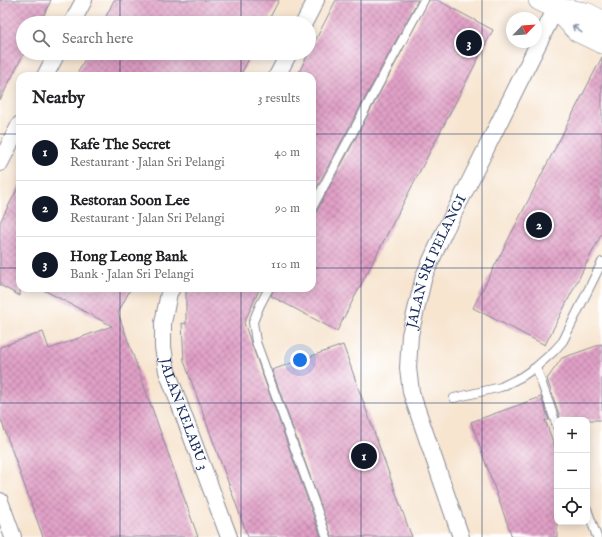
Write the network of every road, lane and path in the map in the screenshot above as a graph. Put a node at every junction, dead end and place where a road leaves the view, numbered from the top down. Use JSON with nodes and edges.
{"nodes":[{"id":1,"x":84,"y":0,"type":"edge"},
{"id":2,"x":316,"y":0,"type":"edge"},
{"id":3,"x":424,"y":0,"type":"edge"},
{"id":4,"x":552,"y":3,"type":"edge"},
{"id":5,"x":76,"y":16,"type":"edge"},
{"id":6,"x":308,"y":16,"type":"edge"},
{"id":7,"x":602,"y":21,"type":"edge"},
{"id":8,"x":602,"y":43,"type":"edge"},
{"id":9,"x":53,"y":60,"type":"edge"},
{"id":10,"x":285,"y":60,"type":"edge"},
{"id":11,"x":47,"y":72,"type":"edge"},
{"id":12,"x":279,"y":72,"type":"edge"},
{"id":13,"x":16,"y":132,"type":"edge"},
{"id":14,"x":0,"y":163,"type":"edge"},
{"id":15,"x":316,"y":201,"type":"edge"},
{"id":16,"x":602,"y":262,"type":"edge"},
{"id":17,"x":170,"y":292,"type":"edge"},
{"id":18,"x":267,"y":292,"type":"edge"},
{"id":19,"x":536,"y":367,"type":"junction"},
{"id":20,"x":454,"y":398,"type":"dead end"},
{"id":21,"x":554,"y":418,"type":"edge"},
{"id":22,"x":0,"y":501,"type":"edge"},
{"id":23,"x":590,"y":517,"type":"edge"},
{"id":24,"x":13,"y":537,"type":"edge"},
{"id":25,"x":229,"y":537,"type":"edge"},
{"id":26,"x":327,"y":537,"type":"edge"},
{"id":27,"x":461,"y":537,"type":"edge"},
{"id":28,"x":597,"y":537,"type":"edge"}],
"edges":[{"from":1,"to":5,"type":"street"},
{"from":2,"to":6,"type":"street"},
{"from":3,"to":15,"type":"lane"},
{"from":4,"to":7,"type":"street"},
{"from":8,"to":4,"type":"street","one_way":true},
{"from":4,"to":27,"type":"street","name":"JALAN SRI PELANGI"},
{"from":9,"to":11,"type":"street"},
{"from":10,"to":12,"type":"street"},
{"from":13,"to":14,"type":"street"},
{"from":16,"to":19,"type":"lane"},
{"from":17,"to":25,"type":"street","name":"JALAN KELABU 3"},
{"from":18,"to":26,"type":"lane"},
{"from":19,"to":20,"type":"lane"},
{"from":19,"to":21,"type":"lane"},
{"from":22,"to":24,"type":"street"},
{"from":23,"to":28,"type":"lane"}]}
